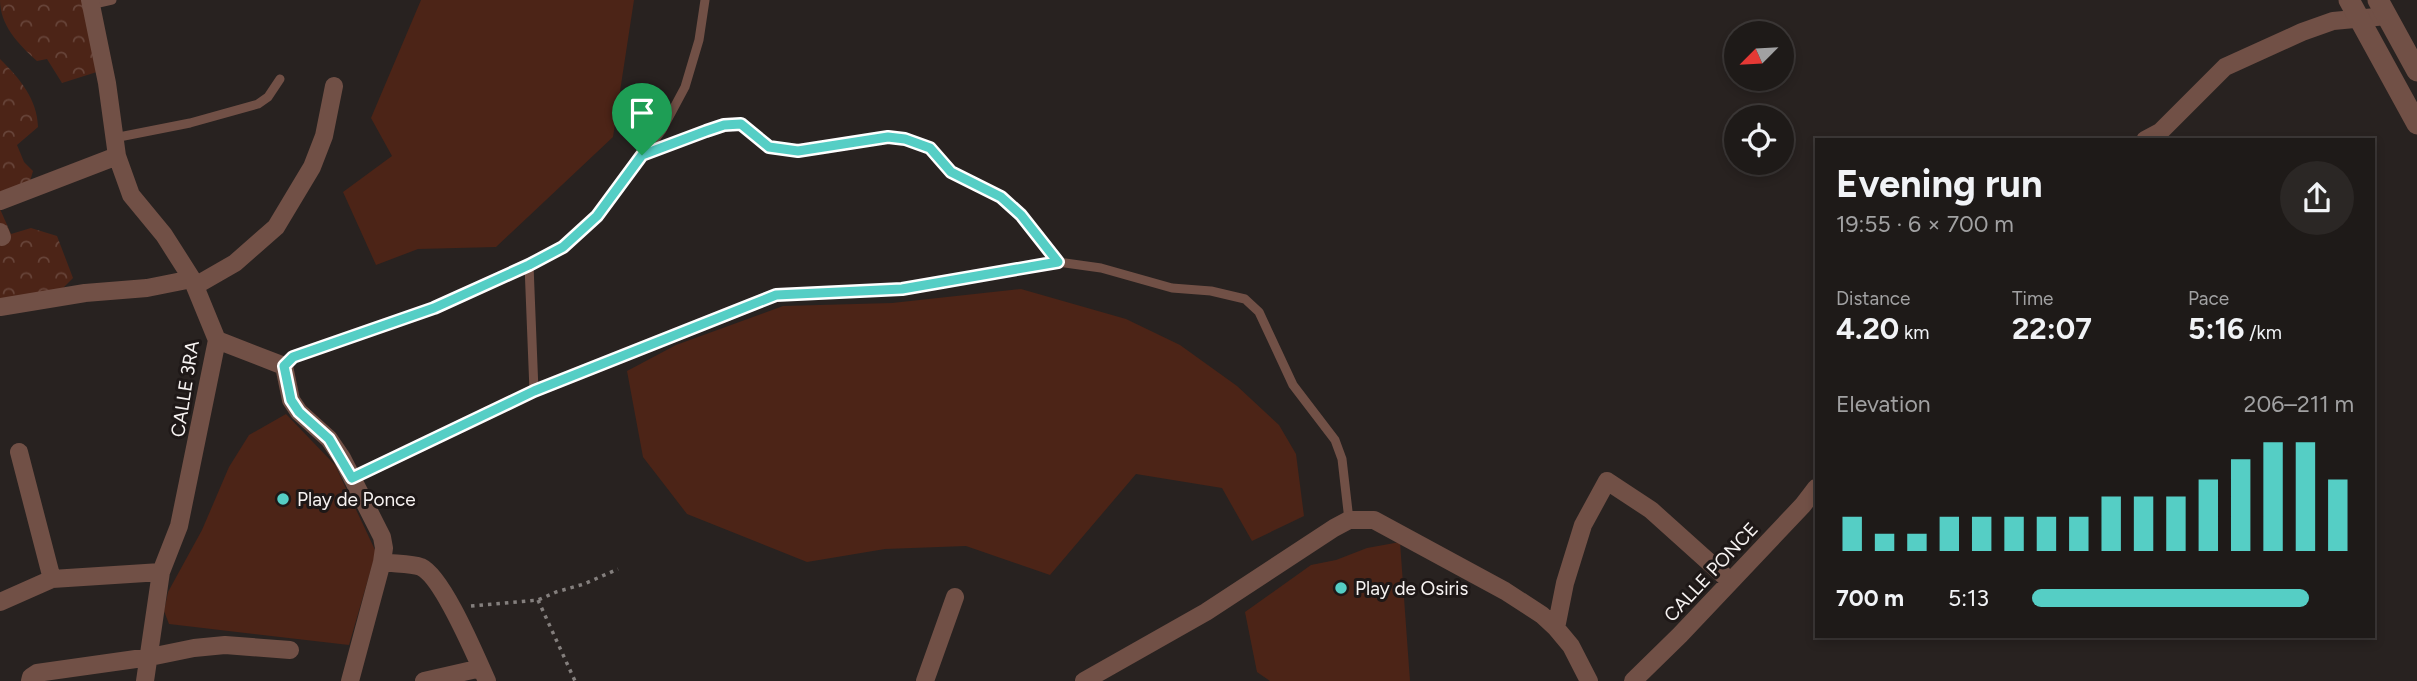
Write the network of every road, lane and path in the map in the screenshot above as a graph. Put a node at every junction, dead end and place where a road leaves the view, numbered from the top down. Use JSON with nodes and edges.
{"nodes":[{"id":1,"x":112,"y":0,"type":"edge"},
{"id":2,"x":705,"y":0,"type":"edge"},
{"id":3,"x":90,"y":3,"type":"edge"},
{"id":4,"x":2382,"y":8,"type":"edge"},
{"id":5,"x":2355,"y":9,"type":"edge"},
{"id":6,"x":2417,"y":71,"type":"edge"},
{"id":7,"x":280,"y":79,"type":"dead end"},
{"id":8,"x":334,"y":86,"type":"dead end"},
{"id":9,"x":2417,"y":124,"type":"edge"},
{"id":10,"x":2149,"y":138,"type":"edge"},
{"id":11,"x":116,"y":147,"type":"junction"},
{"id":12,"x":642,"y":155,"type":"junction"},
{"id":13,"x":0,"y":201,"type":"edge"},
{"id":14,"x":1058,"y":262,"type":"junction"},
{"id":15,"x":529,"y":265,"type":"junction"},
{"id":16,"x":193,"y":283,"type":"junction"},
{"id":17,"x":0,"y":307,"type":"edge"},
{"id":18,"x":217,"y":340,"type":"junction"},
{"id":19,"x":284,"y":366,"type":"junction"},
{"id":20,"x":534,"y":391,"type":"junction"},
{"id":21,"x":19,"y":452,"type":"dead end"},
{"id":22,"x":352,"y":478,"type":"junction"},
{"id":23,"x":1815,"y":489,"type":"edge"},
{"id":24,"x":1349,"y":520,"type":"junction"},
{"id":25,"x":382,"y":562,"type":"junction"},
{"id":26,"x":618,"y":569,"type":"dead end"},
{"id":27,"x":161,"y":572,"type":"junction"},
{"id":28,"x":52,"y":579,"type":"junction"},
{"id":29,"x":1730,"y":581,"type":"junction"},
{"id":30,"x":955,"y":597,"type":"dead end"},
{"id":31,"x":538,"y":600,"type":"junction"},
{"id":32,"x":0,"y":602,"type":"edge"},
{"id":33,"x":452,"y":607,"type":"junction"},
{"id":34,"x":1556,"y":628,"type":"junction"},
{"id":35,"x":290,"y":650,"type":"dead end"},
{"id":36,"x":150,"y":657,"type":"junction"},
{"id":37,"x":484,"y":675,"type":"edge"},
{"id":38,"x":30,"y":681,"type":"edge"},
{"id":39,"x":145,"y":681,"type":"edge"},
{"id":40,"x":350,"y":681,"type":"edge"},
{"id":41,"x":424,"y":681,"type":"edge"},
{"id":42,"x":575,"y":681,"type":"edge"},
{"id":43,"x":925,"y":681,"type":"edge"},
{"id":44,"x":1084,"y":681,"type":"edge"},
{"id":45,"x":1589,"y":681,"type":"edge"},
{"id":46,"x":1633,"y":681,"type":"edge"}],
"edges":[{"from":1,"to":3,"type":"lane"},
{"from":2,"to":12,"type":"lane"},
{"from":3,"to":11,"type":"street","name":"CALLE 3RA"},
{"from":4,"to":5,"type":"street"},
{"from":4,"to":6,"type":"street"},
{"from":5,"to":9,"type":"street"},
{"from":5,"to":10,"type":"street"},
{"from":7,"to":11,"type":"lane"},
{"from":8,"to":16,"type":"street"},
{"from":11,"to":13,"type":"street"},
{"from":11,"to":16,"type":"street","name":"CALLE 3RA"},
{"from":12,"to":14,"type":"lane"},
{"from":12,"to":15,"type":"lane"},
{"from":14,"to":20,"type":"lane"},
{"from":14,"to":24,"type":"lane"},
{"from":15,"to":19,"type":"lane"},
{"from":15,"to":20,"type":"lane"},
{"from":16,"to":17,"type":"street"},
{"from":16,"to":18,"type":"street","name":"CALLE 3RA"},
{"from":18,"to":19,"type":"street"},
{"from":18,"to":27,"type":"street","name":"CALLE 3RA"},
{"from":19,"to":22,"type":"street"},
{"from":20,"to":22,"type":"lane"},
{"from":21,"to":28,"type":"street"},
{"from":22,"to":25,"type":"street"},
{"from":23,"to":29,"type":"street","name":"CALLE PONCE"},
{"from":24,"to":34,"type":"street"},
{"from":24,"to":44,"type":"street"},
{"from":25,"to":33,"type":"street"},
{"from":25,"to":40,"type":"street"},
{"from":26,"to":31,"type":"path"},
{"from":27,"to":28,"type":"street"},
{"from":27,"to":36,"type":"street","name":"CALLE 3RA"},
{"from":28,"to":32,"type":"street"},
{"from":29,"to":34,"type":"street"},
{"from":29,"to":46,"type":"street","name":"CALLE PONCE"},
{"from":30,"to":43,"type":"street"},
{"from":31,"to":33,"type":"path"},
{"from":31,"to":42,"type":"path"},
{"from":33,"to":37,"type":"street"},
{"from":34,"to":45,"type":"street"},
{"from":35,"to":36,"type":"street"},
{"from":36,"to":38,"type":"street"},
{"from":36,"to":39,"type":"street","name":"CALLE 3RA"},
{"from":37,"to":41,"type":"street"}]}
